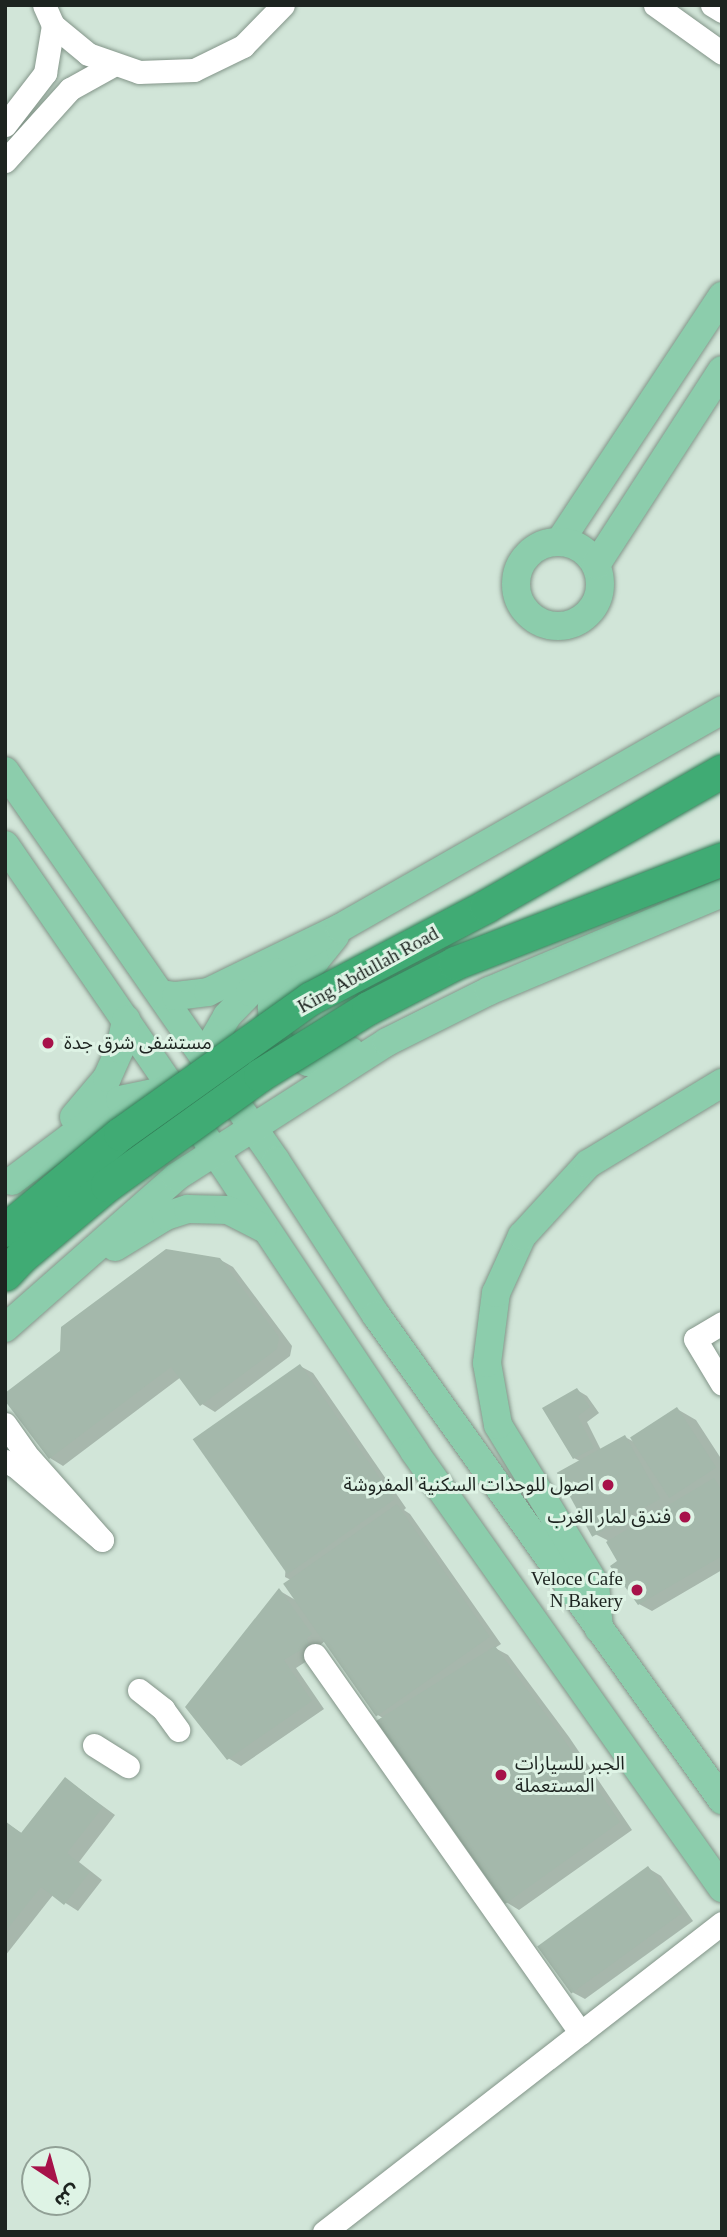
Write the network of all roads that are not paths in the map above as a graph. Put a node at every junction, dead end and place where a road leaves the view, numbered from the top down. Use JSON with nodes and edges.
{"nodes":[{"id":1,"x":283,"y":5,"type":"edge"},
{"id":2,"x":655,"y":5,"type":"edge"},
{"id":3,"x":712,"y":5,"type":"edge"},
{"id":4,"x":722,"y":11,"type":"edge"},
{"id":5,"x":49,"y":15,"type":"edge"},
{"id":6,"x":722,"y":53,"type":"edge"},
{"id":7,"x":116,"y":64,"type":"junction"},
{"id":8,"x":5,"y":125,"type":"edge"},
{"id":9,"x":5,"y":161,"type":"edge"},
{"id":10,"x":722,"y":296,"type":"edge"},
{"id":11,"x":722,"y":370,"type":"edge"},
{"id":12,"x":560,"y":541,"type":"junction"},
{"id":13,"x":596,"y":565,"type":"junction"},
{"id":14,"x":722,"y":710,"type":"edge"},
{"id":15,"x":5,"y":771,"type":"edge"},
{"id":16,"x":722,"y":771,"type":"edge"},
{"id":17,"x":5,"y":845,"type":"edge"},
{"id":18,"x":722,"y":859,"type":"edge"},
{"id":19,"x":722,"y":893,"type":"edge"},
{"id":20,"x":340,"y":928,"type":"junction"},
{"id":21,"x":161,"y":994,"type":"junction"},
{"id":22,"x":126,"y":1020,"type":"junction"},
{"id":23,"x":387,"y":1042,"type":"junction"},
{"id":24,"x":206,"y":1060,"type":"junction"},
{"id":25,"x":722,"y":1083,"type":"edge"},
{"id":26,"x":179,"y":1098,"type":"junction"},
{"id":27,"x":207,"y":1113,"type":"junction"},
{"id":28,"x":246,"y":1130,"type":"junction"},
{"id":29,"x":215,"y":1152,"type":"junction"},
{"id":30,"x":9,"y":1185,"type":"edge"},
{"id":31,"x":5,"y":1230,"type":"edge"},
{"id":32,"x":266,"y":1230,"type":"junction"},
{"id":33,"x":5,"y":1274,"type":"edge"},
{"id":34,"x":53,"y":1285,"type":"junction"},
{"id":35,"x":722,"y":1323,"type":"edge"},
{"id":36,"x":5,"y":1328,"type":"edge"},
{"id":37,"x":722,"y":1384,"type":"edge"},
{"id":38,"x":5,"y":1424,"type":"edge"},
{"id":39,"x":5,"y":1461,"type":"edge"},
{"id":40,"x":599,"y":1629,"type":"junction"},
{"id":41,"x":315,"y":1655,"type":"dead end"},
{"id":42,"x":139,"y":1690,"type":"dead end"},
{"id":43,"x":178,"y":1730,"type":"dead end"},
{"id":44,"x":94,"y":1745,"type":"dead end"},
{"id":45,"x":128,"y":1766,"type":"dead end"},
{"id":46,"x":722,"y":1800,"type":"edge"},
{"id":47,"x":722,"y":1888,"type":"edge"},
{"id":48,"x":722,"y":1923,"type":"edge"},
{"id":49,"x":581,"y":2033,"type":"junction"},
{"id":50,"x":324,"y":2232,"type":"edge"}],
"edges":[{"from":1,"to":7,"type":"street"},
{"from":2,"to":6,"type":"street"},
{"from":3,"to":4,"type":"street"},
{"from":5,"to":7,"type":"street"},
{"from":5,"to":8,"type":"street"},
{"from":7,"to":9,"type":"street"},
{"from":10,"to":12,"type":"main road"},
{"from":11,"to":13,"type":"main road"},
{"from":12,"to":13,"type":"main road"},
{"from":12,"to":13,"type":"main road"},
{"from":14,"to":20,"type":"main road"},
{"from":15,"to":21,"type":"main road"},
{"from":16,"to":31,"type":"highway","name":"King Abdullah Road","bridge":true},
{"from":17,"to":22,"type":"main road"},
{"from":18,"to":33,"type":"highway","name":"King Abdullah Road","bridge":true},
{"from":19,"to":23,"type":"main road"},
{"from":20,"to":21,"type":"main road"},
{"from":20,"to":23,"type":"main road"},
{"from":20,"to":24,"type":"main road"},
{"from":21,"to":24,"type":"main road"},
{"from":22,"to":26,"type":"main road"},
{"from":22,"to":30,"type":"main road"},
{"from":23,"to":28,"type":"main road"},
{"from":24,"to":27,"type":"main road"},
{"from":24,"to":28,"type":"main road"},
{"from":25,"to":40,"type":"main road"},
{"from":26,"to":27,"type":"main road"},
{"from":26,"to":29,"type":"main road"},
{"from":26,"to":30,"type":"main road"},
{"from":27,"to":28,"type":"main road"},
{"from":27,"to":29,"type":"main road"},
{"from":28,"to":29,"type":"main road"},
{"from":28,"to":40,"type":"main road"},
{"from":29,"to":32,"type":"main road"},
{"from":29,"to":34,"type":"main road"},
{"from":30,"to":34,"type":"main road"},
{"from":32,"to":34,"type":"main road"},
{"from":32,"to":47,"type":"main road"},
{"from":34,"to":36,"type":"main road"},
{"from":35,"to":37,"type":"street"},
{"from":38,"to":39,"type":"street"},
{"from":40,"to":46,"type":"main road"},
{"from":41,"to":49,"type":"street"},
{"from":42,"to":43,"type":"street"},
{"from":44,"to":45,"type":"street"},
{"from":48,"to":49,"type":"street"},
{"from":49,"to":50,"type":"street"}]}
